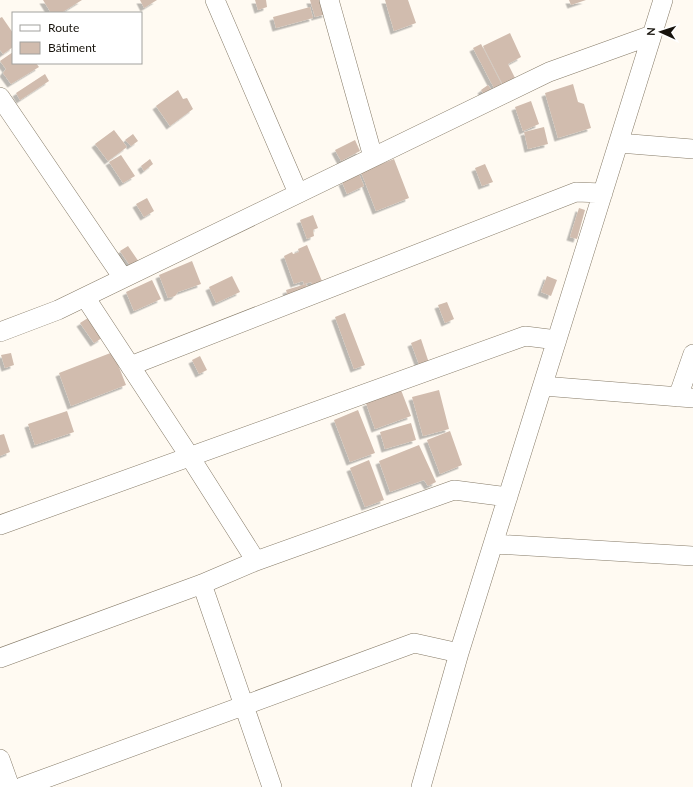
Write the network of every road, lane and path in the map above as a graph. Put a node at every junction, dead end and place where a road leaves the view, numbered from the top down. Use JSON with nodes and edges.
{"nodes":[{"id":1,"x":215,"y":0,"type":"edge"},
{"id":2,"x":329,"y":0,"type":"edge"},
{"id":3,"x":663,"y":0,"type":"edge"},
{"id":4,"x":652,"y":35,"type":"junction"},
{"id":5,"x":0,"y":97,"type":"edge"},
{"id":6,"x":619,"y":143,"type":"junction"},
{"id":7,"x":693,"y":148,"type":"edge"},
{"id":8,"x":373,"y":158,"type":"junction"},
{"id":9,"x":298,"y":193,"type":"junction"},
{"id":10,"x":603,"y":193,"type":"junction"},
{"id":11,"x":123,"y":278,"type":"junction"},
{"id":12,"x":85,"y":297,"type":"junction"},
{"id":13,"x":0,"y":332,"type":"edge"},
{"id":14,"x":557,"y":340,"type":"junction"},
{"id":15,"x":693,"y":354,"type":"edge"},
{"id":16,"x":130,"y":366,"type":"junction"},
{"id":17,"x":543,"y":386,"type":"junction"},
{"id":18,"x":686,"y":397,"type":"edge"},
{"id":19,"x":190,"y":457,"type":"junction"},
{"id":20,"x":508,"y":497,"type":"junction"},
{"id":21,"x":0,"y":525,"type":"edge"},
{"id":22,"x":494,"y":544,"type":"junction"},
{"id":23,"x":693,"y":556,"type":"edge"},
{"id":24,"x":256,"y":561,"type":"junction"},
{"id":25,"x":202,"y":584,"type":"junction"},
{"id":26,"x":460,"y":653,"type":"junction"},
{"id":27,"x":0,"y":658,"type":"edge"},
{"id":28,"x":244,"y":705,"type":"junction"},
{"id":29,"x":0,"y":759,"type":"edge"},
{"id":30,"x":10,"y":787,"type":"edge"},
{"id":31,"x":22,"y":787,"type":"edge"},
{"id":32,"x":272,"y":787,"type":"edge"},
{"id":33,"x":421,"y":787,"type":"edge"}],
"edges":[{"from":1,"to":9,"type":"street"},
{"from":2,"to":8,"type":"street"},
{"from":3,"to":4,"type":"street"},
{"from":4,"to":6,"type":"street"},
{"from":4,"to":8,"type":"street"},
{"from":5,"to":11,"type":"street"},
{"from":6,"to":7,"type":"street"},
{"from":6,"to":10,"type":"street"},
{"from":8,"to":9,"type":"street"},
{"from":9,"to":11,"type":"street"},
{"from":10,"to":14,"type":"street"},
{"from":10,"to":16,"type":"street"},
{"from":11,"to":12,"type":"street"},
{"from":12,"to":13,"type":"street"},
{"from":12,"to":16,"type":"street"},
{"from":14,"to":17,"type":"street"},
{"from":14,"to":19,"type":"street"},
{"from":15,"to":18,"type":"street"},
{"from":16,"to":19,"type":"street"},
{"from":17,"to":18,"type":"street"},
{"from":17,"to":20,"type":"street"},
{"from":19,"to":21,"type":"street"},
{"from":19,"to":24,"type":"street"},
{"from":20,"to":22,"type":"street"},
{"from":20,"to":24,"type":"street"},
{"from":22,"to":23,"type":"street"},
{"from":22,"to":26,"type":"street"},
{"from":24,"to":25,"type":"street"},
{"from":25,"to":27,"type":"street"},
{"from":25,"to":28,"type":"street"},
{"from":26,"to":28,"type":"street"},
{"from":26,"to":33,"type":"street"},
{"from":28,"to":31,"type":"street"},
{"from":28,"to":32,"type":"street"},
{"from":29,"to":30,"type":"street"}]}
